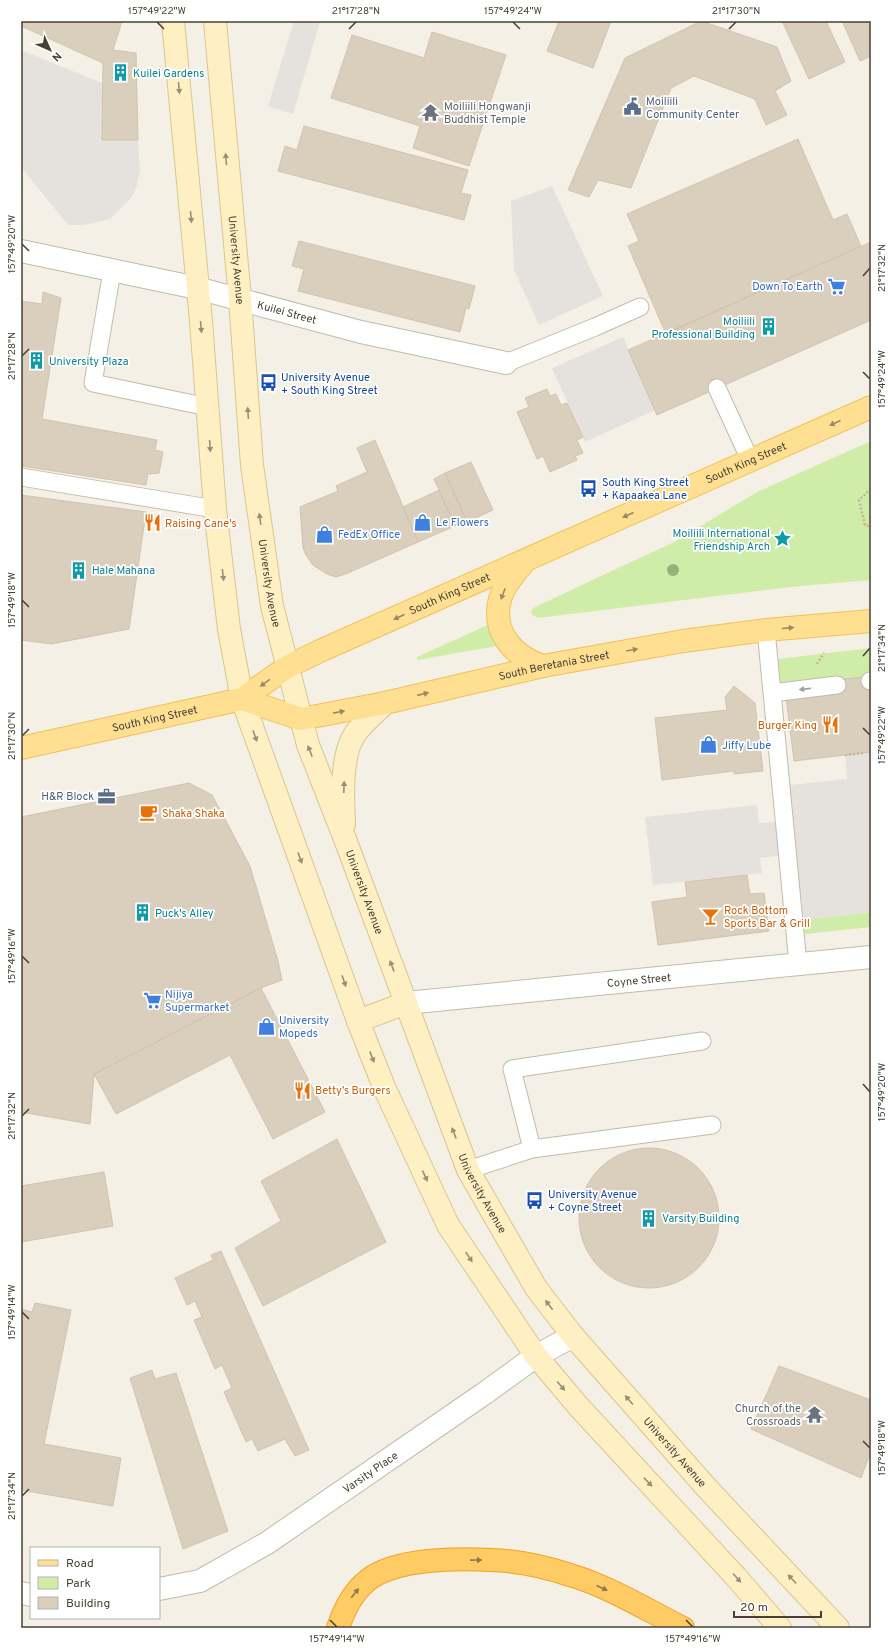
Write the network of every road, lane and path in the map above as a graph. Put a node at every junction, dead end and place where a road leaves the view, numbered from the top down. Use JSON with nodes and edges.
{"nodes":[{"id":1,"x":173,"y":21,"type":"edge"},
{"id":2,"x":215,"y":21,"type":"edge"},
{"id":3,"x":21,"y":251,"type":"edge"},
{"id":4,"x":112,"y":271,"type":"junction"},
{"id":5,"x":197,"y":288,"type":"junction"},
{"id":6,"x":240,"y":299,"type":"junction"},
{"id":7,"x":640,"y":307,"type":"dead end"},
{"id":8,"x":506,"y":363,"type":"joint"},
{"id":9,"x":717,"y":388,"type":"dead end"},
{"id":10,"x":208,"y":407,"type":"junction"},
{"id":11,"x":871,"y":407,"type":"edge"},
{"id":12,"x":750,"y":460,"type":"junction"},
{"id":13,"x":21,"y":477,"type":"edge"},
{"id":14,"x":871,"y":489,"type":"edge"},
{"id":15,"x":216,"y":509,"type":"junction"},
{"id":16,"x":871,"y":527,"type":"edge"},
{"id":17,"x":524,"y":561,"type":"junction"},
{"id":18,"x":871,"y":621,"type":"edge"},
{"id":19,"x":766,"y":630,"type":"junction"},
{"id":20,"x":543,"y":666,"type":"junction"},
{"id":21,"x":287,"y":667,"type":"junction"},
{"id":22,"x":837,"y":685,"type":"dead end"},
{"id":23,"x":772,"y":693,"type":"junction"},
{"id":24,"x":242,"y":700,"type":"junction"},
{"id":25,"x":385,"y":703,"type":"junction"},
{"id":26,"x":301,"y":719,"type":"junction"},
{"id":27,"x":21,"y":748,"type":"edge"},
{"id":28,"x":863,"y":753,"type":"dead end"},
{"id":29,"x":845,"y":755,"type":"dead end"},
{"id":30,"x":345,"y":840,"type":"junction"},
{"id":31,"x":871,"y":957,"type":"edge"},
{"id":32,"x":798,"y":964,"type":"junction"},
{"id":33,"x":406,"y":1003,"type":"junction"},
{"id":34,"x":358,"y":1021,"type":"junction"},
{"id":35,"x":702,"y":1041,"type":"dead end"},
{"id":36,"x":712,"y":1125,"type":"dead end"},
{"id":37,"x":532,"y":1149,"type":"junction"},
{"id":38,"x":468,"y":1170,"type":"junction"},
{"id":39,"x":573,"y":1336,"type":"junction"},
{"id":40,"x":536,"y":1356,"type":"junction"},
{"id":41,"x":160,"y":1589,"type":"edge"},
{"id":42,"x":338,"y":1628,"type":"edge"},
{"id":43,"x":683,"y":1628,"type":"edge"},
{"id":44,"x":780,"y":1628,"type":"edge"},
{"id":45,"x":838,"y":1628,"type":"edge"}],
"edges":[{"from":1,"to":5,"type":"main road","one_way":true},
{"from":6,"to":2,"type":"main road","name":"University Avenue","one_way":true},
{"from":3,"to":4,"type":"street","name":"Kuilei Street"},
{"from":4,"to":5,"type":"street","name":"Kuilei Street"},
{"from":4,"to":10,"type":"lane"},
{"from":5,"to":6,"type":"street","name":"Kuilei Street"},
{"from":5,"to":10,"type":"main road","one_way":true},
{"from":6,"to":8,"type":"street","name":"Kuilei Street"},
{"from":21,"to":6,"type":"main road","name":"University Avenue","one_way":true},
{"from":7,"to":8,"type":"lane"},
{"from":9,"to":12,"type":"lane"},
{"from":10,"to":15,"type":"main road","one_way":true},
{"from":11,"to":12,"type":"main road","name":"South King Street","one_way":true},
{"from":12,"to":17,"type":"main road","name":"South King Street","one_way":true},
{"from":13,"to":15,"type":"lane"},
{"from":14,"to":16,"type":"path"},
{"from":15,"to":24,"type":"main road","one_way":true},
{"from":17,"to":20,"type":"main road","one_way":true},
{"from":17,"to":21,"type":"main road","name":"South King Street","one_way":true},
{"from":19,"to":18,"type":"main road","name":"South Beretania Street","one_way":true},
{"from":20,"to":19,"type":"main road","name":"South Beretania Street","one_way":true},
{"from":19,"to":23,"type":"lane"},
{"from":25,"to":20,"type":"main road","name":"South Beretania Street","one_way":true},
{"from":21,"to":24,"type":"main road","name":"South King Street","one_way":true},
{"from":21,"to":26,"type":"main road","name":"University Avenue"},
{"from":22,"to":23,"type":"lane","one_way":true},
{"from":23,"to":32,"type":"lane"},
{"from":24,"to":26,"type":"main road","name":"South Beretania Street"},
{"from":24,"to":27,"type":"main road","name":"South King Street"},
{"from":24,"to":34,"type":"main road","one_way":true},
{"from":26,"to":25,"type":"main road","name":"South Beretania Street","one_way":true},
{"from":30,"to":25,"type":"main road","one_way":true},
{"from":30,"to":26,"type":"main road","name":"University Avenue","one_way":true},
{"from":28,"to":29,"type":"path"},
{"from":33,"to":30,"type":"main road","name":"University Avenue","one_way":true},
{"from":31,"to":32,"type":"street","name":"Coyne Street"},
{"from":32,"to":33,"type":"street","name":"Coyne Street"},
{"from":33,"to":34,"type":"main road"},
{"from":38,"to":33,"type":"main road","name":"University Avenue","one_way":true},
{"from":34,"to":40,"type":"main road","one_way":true},
{"from":35,"to":37,"type":"lane"},
{"from":36,"to":37,"type":"lane"},
{"from":37,"to":38,"type":"lane"},
{"from":39,"to":38,"type":"main road","name":"University Avenue","one_way":true},
{"from":39,"to":40,"type":"street","name":"Varsity Place"},
{"from":45,"to":39,"type":"main road","name":"University Avenue","one_way":true},
{"from":40,"to":41,"type":"street","name":"Varsity Place"},
{"from":40,"to":44,"type":"main road","one_way":true},
{"from":42,"to":43,"type":"highway","one_way":true}]}
